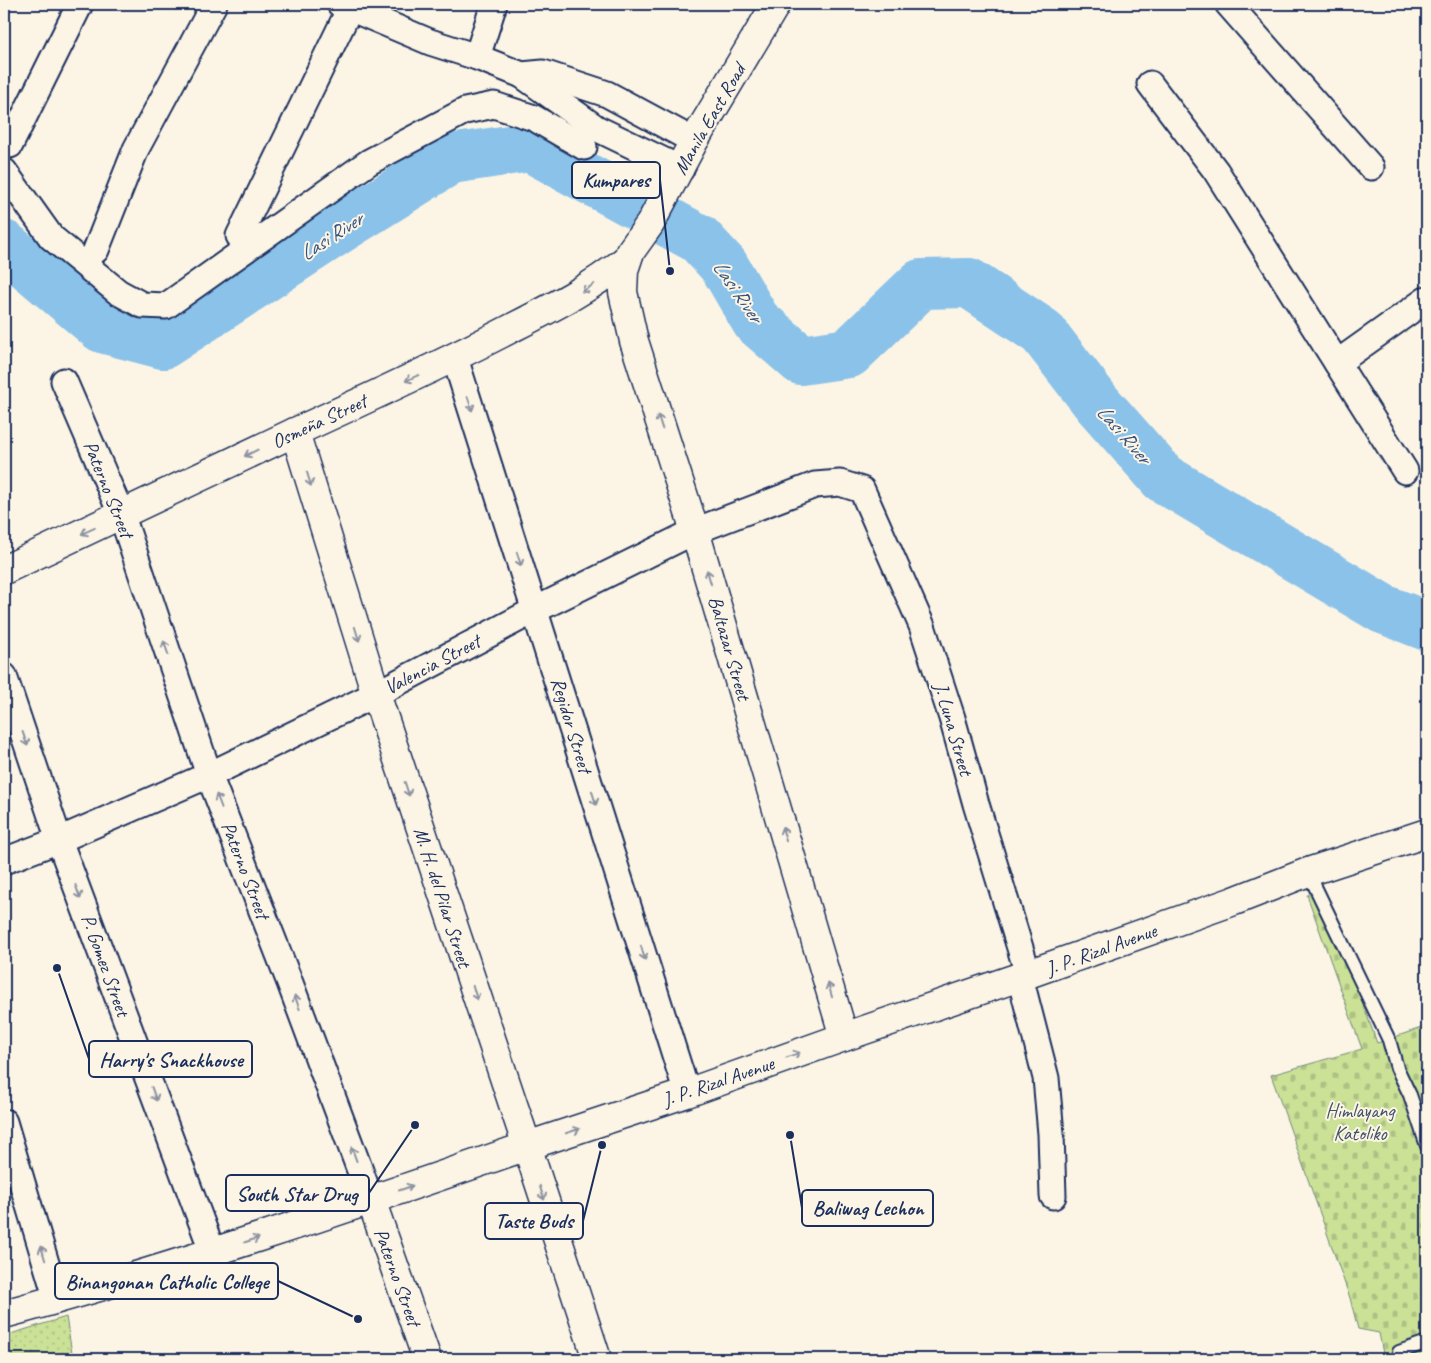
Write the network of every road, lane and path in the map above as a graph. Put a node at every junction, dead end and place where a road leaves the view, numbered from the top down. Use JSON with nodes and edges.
{"nodes":[{"id":1,"x":214,"y":4,"type":"edge"},
{"id":2,"x":494,"y":4,"type":"edge"},
{"id":3,"x":774,"y":4,"type":"edge"},
{"id":4,"x":1228,"y":4,"type":"edge"},
{"id":5,"x":76,"y":5,"type":"edge"},
{"id":6,"x":347,"y":5,"type":"edge"},
{"id":7,"x":476,"y":57,"type":"junction"},
{"id":8,"x":522,"y":75,"type":"junction"},
{"id":9,"x":1150,"y":84,"type":"dead end"},
{"id":10,"x":694,"y":141,"type":"junction"},
{"id":11,"x":10,"y":146,"type":"dead end"},
{"id":12,"x":584,"y":147,"type":"dead end"},
{"id":13,"x":1371,"y":167,"type":"dead end"},
{"id":14,"x":681,"y":169,"type":"junction"},
{"id":15,"x":4,"y":171,"type":"edge"},
{"id":16,"x":239,"y":236,"type":"dead end"},
{"id":17,"x":96,"y":250,"type":"dead end"},
{"id":18,"x":627,"y":259,"type":"junction"},
{"id":19,"x":1427,"y":299,"type":"edge"},
{"id":20,"x":455,"y":358,"type":"junction"},
{"id":21,"x":1337,"y":363,"type":"junction"},
{"id":22,"x":64,"y":381,"type":"dead end"},
{"id":23,"x":295,"y":432,"type":"junction"},
{"id":24,"x":1405,"y":471,"type":"dead end"},
{"id":25,"x":862,"y":490,"type":"joint"},
{"id":26,"x":122,"y":516,"type":"junction"},
{"id":27,"x":695,"y":531,"type":"junction"},
{"id":28,"x":4,"y":570,"type":"edge"},
{"id":29,"x":535,"y":610,"type":"junction"},
{"id":30,"x":4,"y":676,"type":"edge"},
{"id":31,"x":376,"y":694,"type":"junction"},
{"id":32,"x":209,"y":776,"type":"junction"},
{"id":33,"x":1427,"y":833,"type":"edge"},
{"id":34,"x":59,"y":840,"type":"junction"},
{"id":35,"x":4,"y":861,"type":"edge"},
{"id":36,"x":1308,"y":872,"type":"junction"},
{"id":37,"x":1024,"y":976,"type":"junction"},
{"id":38,"x":844,"y":1037,"type":"junction"},
{"id":39,"x":687,"y":1093,"type":"junction"},
{"id":40,"x":4,"y":1122,"type":"edge"},
{"id":41,"x":527,"y":1146,"type":"junction"},
{"id":42,"x":1427,"y":1146,"type":"edge"},
{"id":43,"x":1053,"y":1196,"type":"dead end"},
{"id":44,"x":371,"y":1200,"type":"junction"},
{"id":45,"x":213,"y":1252,"type":"junction"},
{"id":46,"x":57,"y":1300,"type":"junction"},
{"id":47,"x":4,"y":1314,"type":"edge"},
{"id":48,"x":1427,"y":1342,"type":"edge"},
{"id":49,"x":427,"y":1359,"type":"edge"},
{"id":50,"x":597,"y":1359,"type":"edge"},
{"id":51,"x":1401,"y":1359,"type":"edge"}],
"edges":[{"from":1,"to":17,"type":"street"},
{"from":2,"to":7,"type":"street"},
{"from":3,"to":10,"type":"main road","name":"Manila East Road"},
{"from":4,"to":13,"type":"street"},
{"from":5,"to":11,"type":"street"},
{"from":6,"to":7,"type":"street"},
{"from":6,"to":16,"type":"street"},
{"from":7,"to":8,"type":"street"},
{"from":8,"to":10,"type":"street"},
{"from":8,"to":14,"type":"street"},
{"from":9,"to":21,"type":"street"},
{"from":10,"to":14,"type":"main road","name":"Manila East Road"},
{"from":12,"to":15,"type":"street"},
{"from":14,"to":18,"type":"main road","name":"Manila East Road"},
{"from":18,"to":20,"type":"main road","name":"Osmeña Street","one_way":true},
{"from":27,"to":18,"type":"main road","name":"Baltazar Street","one_way":true},
{"from":19,"to":21,"type":"street"},
{"from":20,"to":23,"type":"main road","name":"Osmeña Street","one_way":true},
{"from":20,"to":29,"type":"street","name":"Regidor Street","one_way":true},
{"from":21,"to":24,"type":"street"},
{"from":22,"to":26,"type":"street","name":"Paterno Street"},
{"from":23,"to":26,"type":"main road","name":"Osmeña Street","one_way":true},
{"from":23,"to":31,"type":"main road","name":"M. H. del Pilar Street","one_way":true},
{"from":25,"to":27,"type":"street","name":"Valencia Street"},
{"from":25,"to":37,"type":"street","name":"J. Luna Street"},
{"from":26,"to":28,"type":"main road","name":"Osmeña Street","one_way":true},
{"from":32,"to":26,"type":"street","name":"Paterno Street","one_way":true},
{"from":27,"to":29,"type":"street","name":"Valencia Street"},
{"from":38,"to":27,"type":"main road","name":"Baltazar Street","one_way":true},
{"from":29,"to":31,"type":"street","name":"Valencia Street"},
{"from":29,"to":39,"type":"street","name":"Regidor Street","one_way":true},
{"from":30,"to":34,"type":"street","name":"P. Gomez Street","one_way":true},
{"from":31,"to":32,"type":"street","name":"Valencia Street"},
{"from":31,"to":41,"type":"main road","name":"M. H. del Pilar Street","one_way":true},
{"from":32,"to":34,"type":"street","name":"Valencia Street"},
{"from":44,"to":32,"type":"street","name":"Paterno Street","one_way":true},
{"from":33,"to":36,"type":"main road","name":"J. P. Rizal Avenue"},
{"from":34,"to":35,"type":"street","name":"Valencia Street"},
{"from":34,"to":45,"type":"street","name":"P. Gomez Street","one_way":true},
{"from":36,"to":37,"type":"main road","name":"J. P. Rizal Avenue"},
{"from":36,"to":42,"type":"lane"},
{"from":37,"to":38,"type":"main road","name":"J. P. Rizal Avenue"},
{"from":37,"to":43,"type":"street","name":"J. Luna Street"},
{"from":39,"to":38,"type":"main road","name":"J. P. Rizal Avenue","one_way":true},
{"from":41,"to":39,"type":"main road","name":"J. P. Rizal Avenue","one_way":true},
{"from":46,"to":40,"type":"street","one_way":true},
{"from":44,"to":41,"type":"main road","name":"J. P. Rizal Avenue","one_way":true},
{"from":41,"to":50,"type":"main road","name":"M. H. del Pilar Street","one_way":true},
{"from":45,"to":44,"type":"main road","name":"J. P. Rizal Avenue","one_way":true},
{"from":44,"to":49,"type":"main road","name":"Paterno Street"},
{"from":45,"to":46,"type":"main road","name":"J. P. Rizal Avenue"},
{"from":46,"to":47,"type":"main road","name":"J. P. Rizal Avenue"},
{"from":48,"to":51,"type":"lane"}]}
